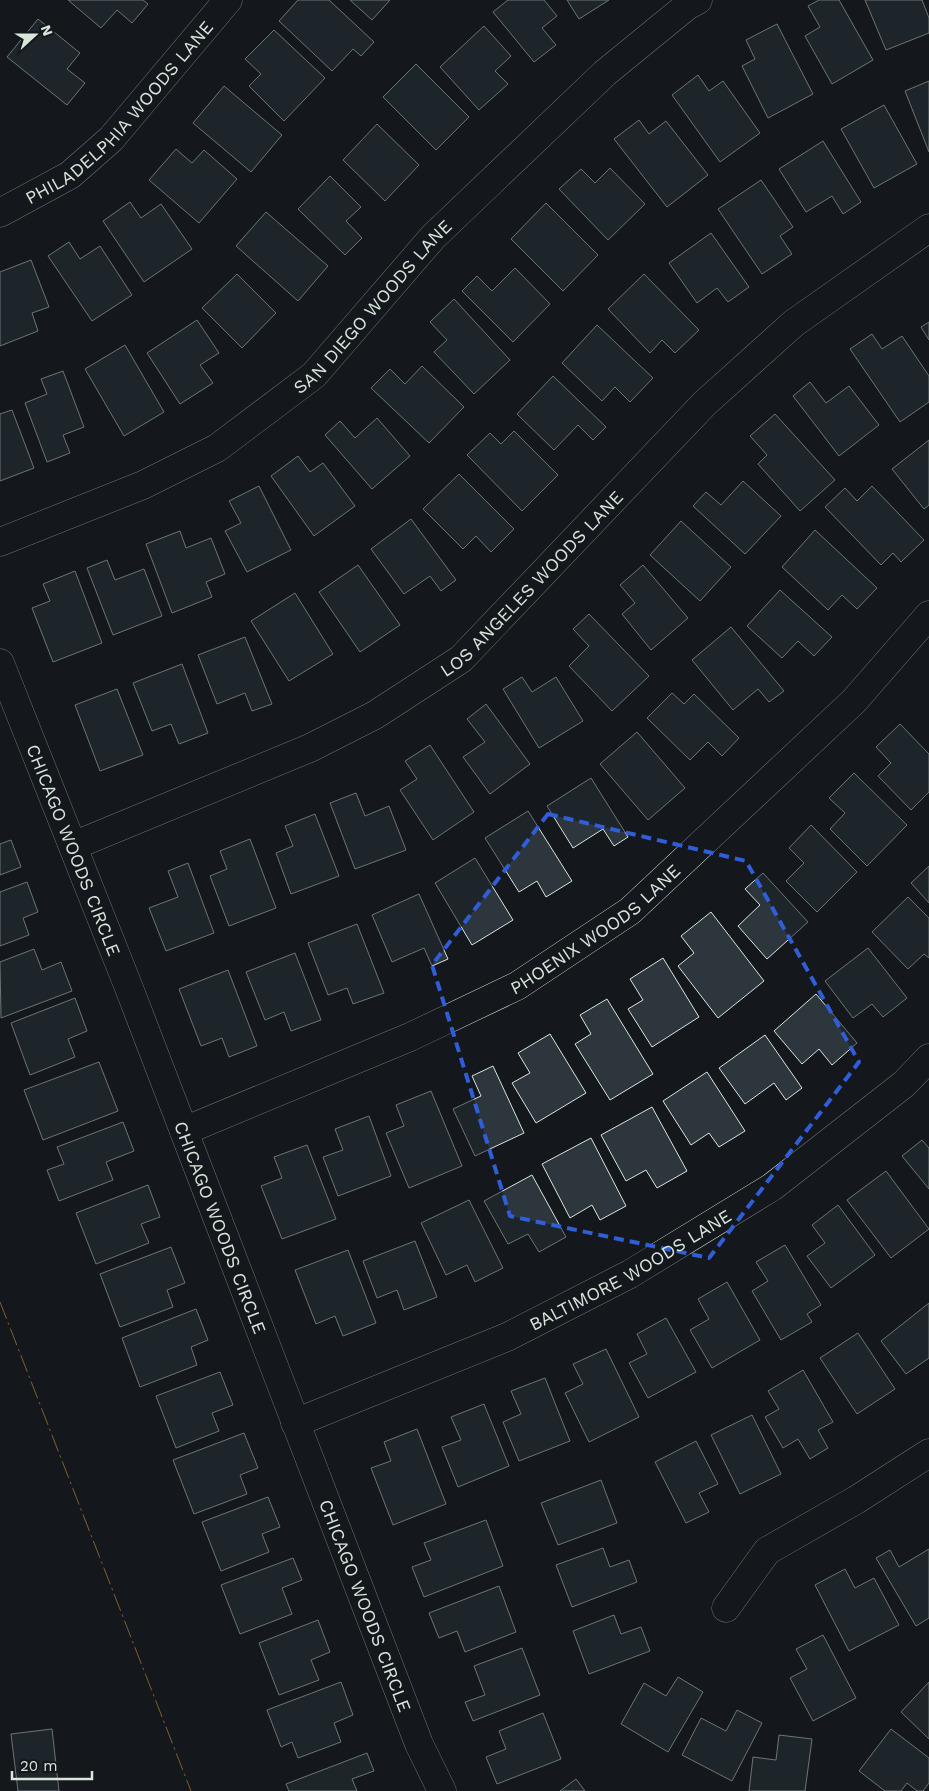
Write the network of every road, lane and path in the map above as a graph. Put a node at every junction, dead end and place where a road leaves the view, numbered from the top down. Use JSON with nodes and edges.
{"nodes":[{"id":1,"x":228,"y":0,"type":"edge"},
{"id":2,"x":698,"y":0,"type":"edge"},
{"id":3,"x":0,"y":213,"type":"edge"},
{"id":4,"x":929,"y":228,"type":"edge"},
{"id":5,"x":0,"y":542,"type":"edge"},
{"id":6,"x":929,"y":614,"type":"edge"},
{"id":7,"x":0,"y":663,"type":"edge"},
{"id":8,"x":73,"y":846,"type":"junction"},
{"id":9,"x":929,"y":1058,"type":"edge"},
{"id":10,"x":184,"y":1131,"type":"junction"},
{"id":11,"x":295,"y":1423,"type":"junction"},
{"id":12,"x":929,"y":1453,"type":"edge"},
{"id":13,"x":726,"y":1608,"type":"dead end"},
{"id":14,"x":442,"y":1791,"type":"edge"}],
"edges":[{"from":1,"to":3,"type":"street","name":"PHILADELPHIA WOODS LANE"},
{"from":2,"to":5,"type":"street","name":"SAN DIEGO WOODS LANE"},
{"from":4,"to":8,"type":"street","name":"LOS ANGELES WOODS LANE"},
{"from":6,"to":10,"type":"street","name":"PHOENIX WOODS LANE"},
{"from":7,"to":8,"type":"street","name":"CHICAGO WOODS CIRCLE"},
{"from":8,"to":10,"type":"street","name":"CHICAGO WOODS CIRCLE"},
{"from":9,"to":11,"type":"street","name":"BALTIMORE WOODS LANE"},
{"from":10,"to":11,"type":"street","name":"CHICAGO WOODS CIRCLE"},
{"from":11,"to":14,"type":"street","name":"CHICAGO WOODS CIRCLE"},
{"from":12,"to":13,"type":"street"}]}
